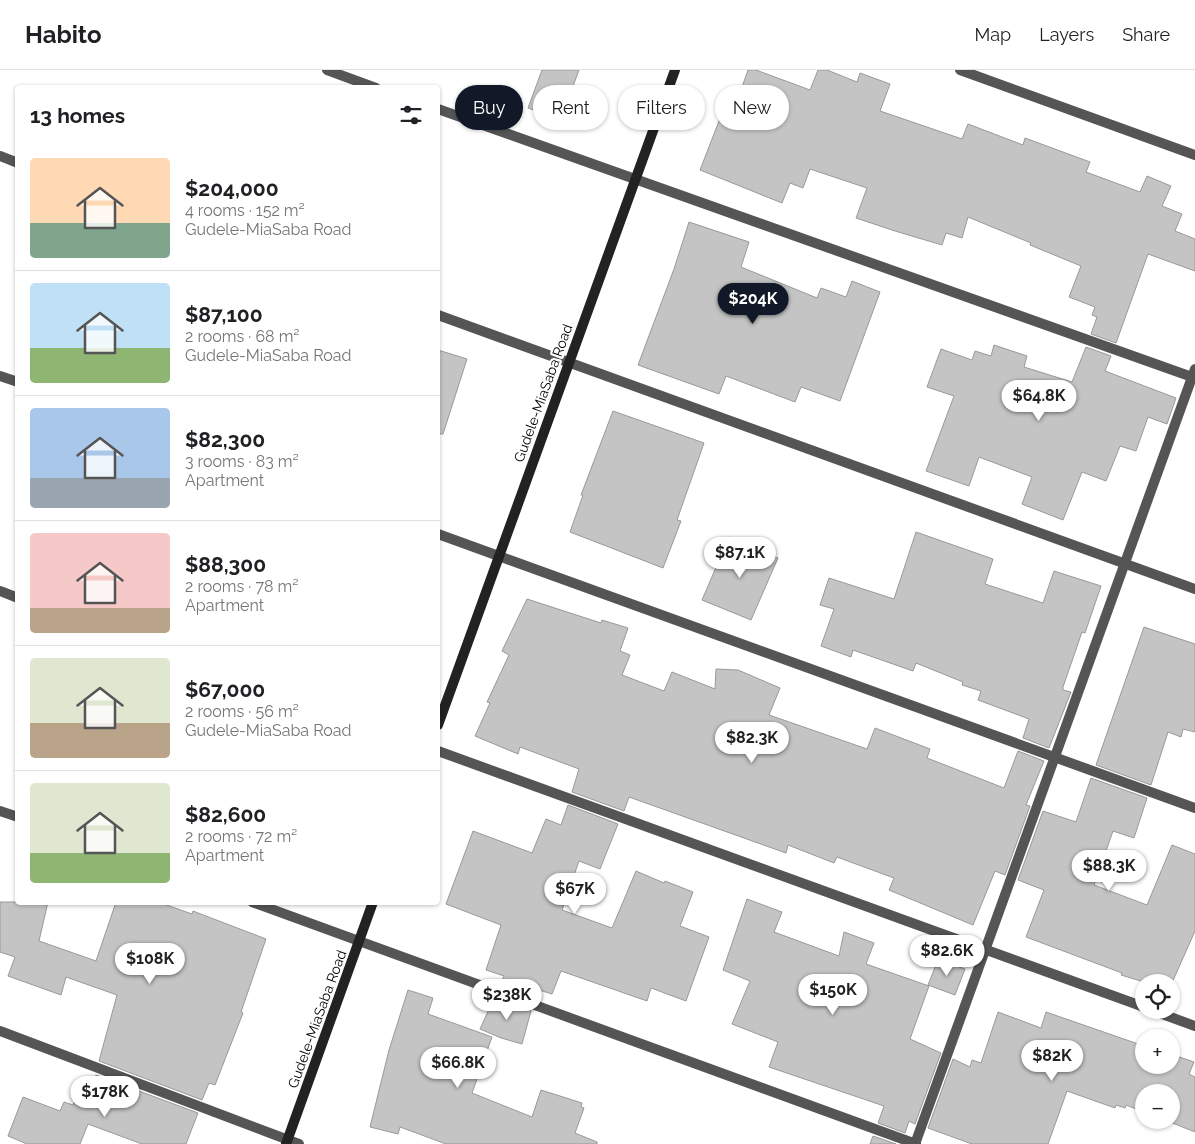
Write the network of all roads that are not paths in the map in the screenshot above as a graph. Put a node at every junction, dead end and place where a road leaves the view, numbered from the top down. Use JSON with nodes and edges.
{"nodes":[{"id":1,"x":327,"y":70,"type":"edge"},
{"id":2,"x":675,"y":70,"type":"edge"},
{"id":3,"x":960,"y":70,"type":"edge"},
{"id":4,"x":368,"y":85,"type":"edge"},
{"id":5,"x":440,"y":110,"type":"edge"},
{"id":6,"x":1195,"y":155,"type":"edge"},
{"id":7,"x":0,"y":156,"type":"edge"},
{"id":8,"x":15,"y":162,"type":"edge"},
{"id":9,"x":635,"y":180,"type":"junction"},
{"id":10,"x":440,"y":316,"type":"edge"},
{"id":11,"x":569,"y":362,"type":"junction"},
{"id":12,"x":1194,"y":375,"type":"edge"},
{"id":13,"x":0,"y":376,"type":"edge"},
{"id":14,"x":15,"y":381,"type":"edge"},
{"id":15,"x":440,"y":535,"type":"edge"},
{"id":16,"x":498,"y":556,"type":"junction"},
{"id":17,"x":1125,"y":563,"type":"junction"},
{"id":18,"x":1195,"y":589,"type":"edge"},
{"id":19,"x":0,"y":591,"type":"edge"},
{"id":20,"x":15,"y":597,"type":"edge"},
{"id":21,"x":440,"y":719,"type":"edge"},
{"id":22,"x":440,"y":752,"type":"edge"},
{"id":23,"x":1056,"y":758,"type":"junction"},
{"id":24,"x":1195,"y":808,"type":"edge"},
{"id":25,"x":0,"y":811,"type":"edge"},
{"id":26,"x":15,"y":816,"type":"edge"},
{"id":27,"x":260,"y":905,"type":"edge"},
{"id":28,"x":372,"y":905,"type":"edge"},
{"id":29,"x":359,"y":941,"type":"junction"},
{"id":30,"x":986,"y":950,"type":"junction"},
{"id":31,"x":1135,"y":1004,"type":"edge"},
{"id":32,"x":1176,"y":1019,"type":"edge"},
{"id":33,"x":1195,"y":1026,"type":"edge"},
{"id":34,"x":0,"y":1030,"type":"edge"},
{"id":35,"x":287,"y":1142,"type":"edge"},
{"id":36,"x":299,"y":1144,"type":"edge"},
{"id":37,"x":916,"y":1144,"type":"edge"}],
"edges":[{"from":1,"to":4,"type":"street"},
{"from":2,"to":9,"type":"main road","name":"Gudele-MiaSaba Road"},
{"from":3,"to":6,"type":"street"},
{"from":5,"to":9,"type":"street"},
{"from":7,"to":8,"type":"street"},
{"from":9,"to":11,"type":"main road","name":"Gudele-MiaSaba Road"},
{"from":9,"to":12,"type":"street"},
{"from":10,"to":11,"type":"street"},
{"from":11,"to":16,"type":"main road","name":"Gudele-MiaSaba Road"},
{"from":11,"to":17,"type":"street"},
{"from":12,"to":17,"type":"street"},
{"from":13,"to":14,"type":"street"},
{"from":15,"to":16,"type":"street"},
{"from":16,"to":21,"type":"main road","name":"Gudele-MiaSaba Road"},
{"from":16,"to":23,"type":"street"},
{"from":17,"to":18,"type":"street"},
{"from":17,"to":23,"type":"street"},
{"from":19,"to":20,"type":"street"},
{"from":22,"to":30,"type":"street"},
{"from":23,"to":24,"type":"street"},
{"from":23,"to":30,"type":"street"},
{"from":25,"to":26,"type":"street"},
{"from":27,"to":29,"type":"street"},
{"from":28,"to":29,"type":"main road","name":"Gudele-MiaSaba Road"},
{"from":29,"to":35,"type":"main road","name":"Gudele-MiaSaba Road"},
{"from":29,"to":37,"type":"street"},
{"from":30,"to":31,"type":"street"},
{"from":30,"to":37,"type":"street"},
{"from":32,"to":33,"type":"street"},
{"from":34,"to":35,"type":"street"},
{"from":35,"to":36,"type":"street"}]}
